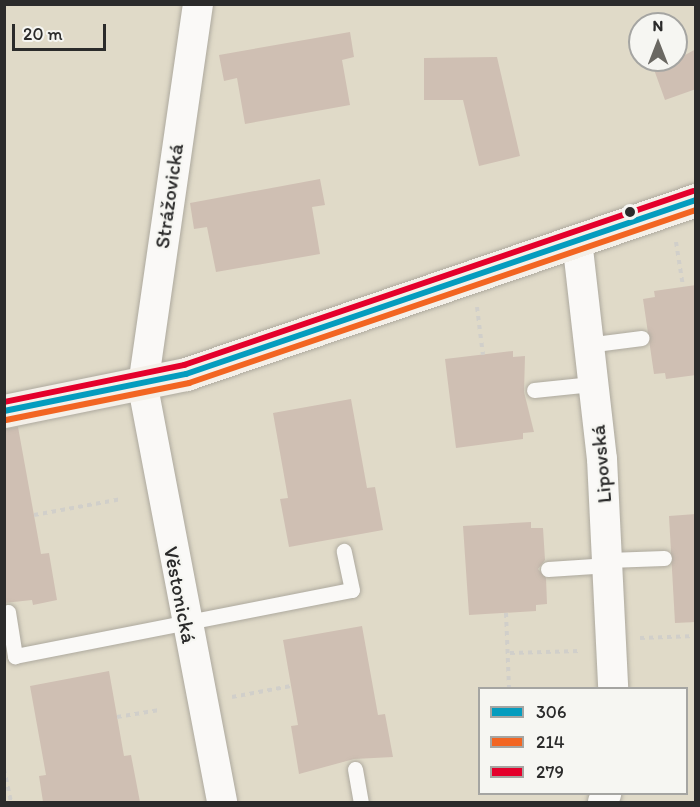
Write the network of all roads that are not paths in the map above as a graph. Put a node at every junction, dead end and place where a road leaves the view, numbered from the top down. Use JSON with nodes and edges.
{"nodes":[{"id":1,"x":198,"y":4,"type":"edge"},
{"id":2,"x":696,"y":200,"type":"edge"},
{"id":3,"x":577,"y":240,"type":"junction"},
{"id":4,"x":642,"y":338,"type":"dead end"},
{"id":5,"x":586,"y":345,"type":"junction"},
{"id":6,"x":592,"y":384,"type":"junction"},
{"id":7,"x":143,"y":387,"type":"junction"},
{"id":8,"x":534,"y":390,"type":"dead end"},
{"id":9,"x":4,"y":411,"type":"edge"},
{"id":10,"x":344,"y":551,"type":"dead end"},
{"id":11,"x":664,"y":558,"type":"dead end"},
{"id":12,"x":609,"y":563,"type":"junction"},
{"id":13,"x":548,"y":569,"type":"dead end"},
{"id":14,"x":8,"y":612,"type":"dead end"},
{"id":15,"x":185,"y":621,"type":"junction"},
{"id":16,"x":613,"y":687,"type":"edge"},
{"id":17,"x":355,"y":769,"type":"dead end"},
{"id":18,"x":222,"y":802,"type":"edge"},
{"id":19,"x":361,"y":802,"type":"edge"}],
"edges":[{"from":1,"to":7,"type":"street","name":"Strážovická"},
{"from":2,"to":3,"type":"street"},
{"from":3,"to":5,"type":"street","name":"Lipovská"},
{"from":3,"to":7,"type":"street"},
{"from":4,"to":5,"type":"lane"},
{"from":5,"to":6,"type":"street","name":"Lipovská"},
{"from":6,"to":8,"type":"lane"},
{"from":6,"to":12,"type":"street","name":"Lipovská"},
{"from":7,"to":9,"type":"street"},
{"from":7,"to":15,"type":"street","name":"Věstonická"},
{"from":10,"to":15,"type":"lane"},
{"from":11,"to":12,"type":"lane"},
{"from":12,"to":13,"type":"lane"},
{"from":12,"to":16,"type":"street","name":"Lipovská"},
{"from":14,"to":15,"type":"lane"},
{"from":15,"to":18,"type":"street","name":"Věstonická"},
{"from":17,"to":19,"type":"lane"}]}
